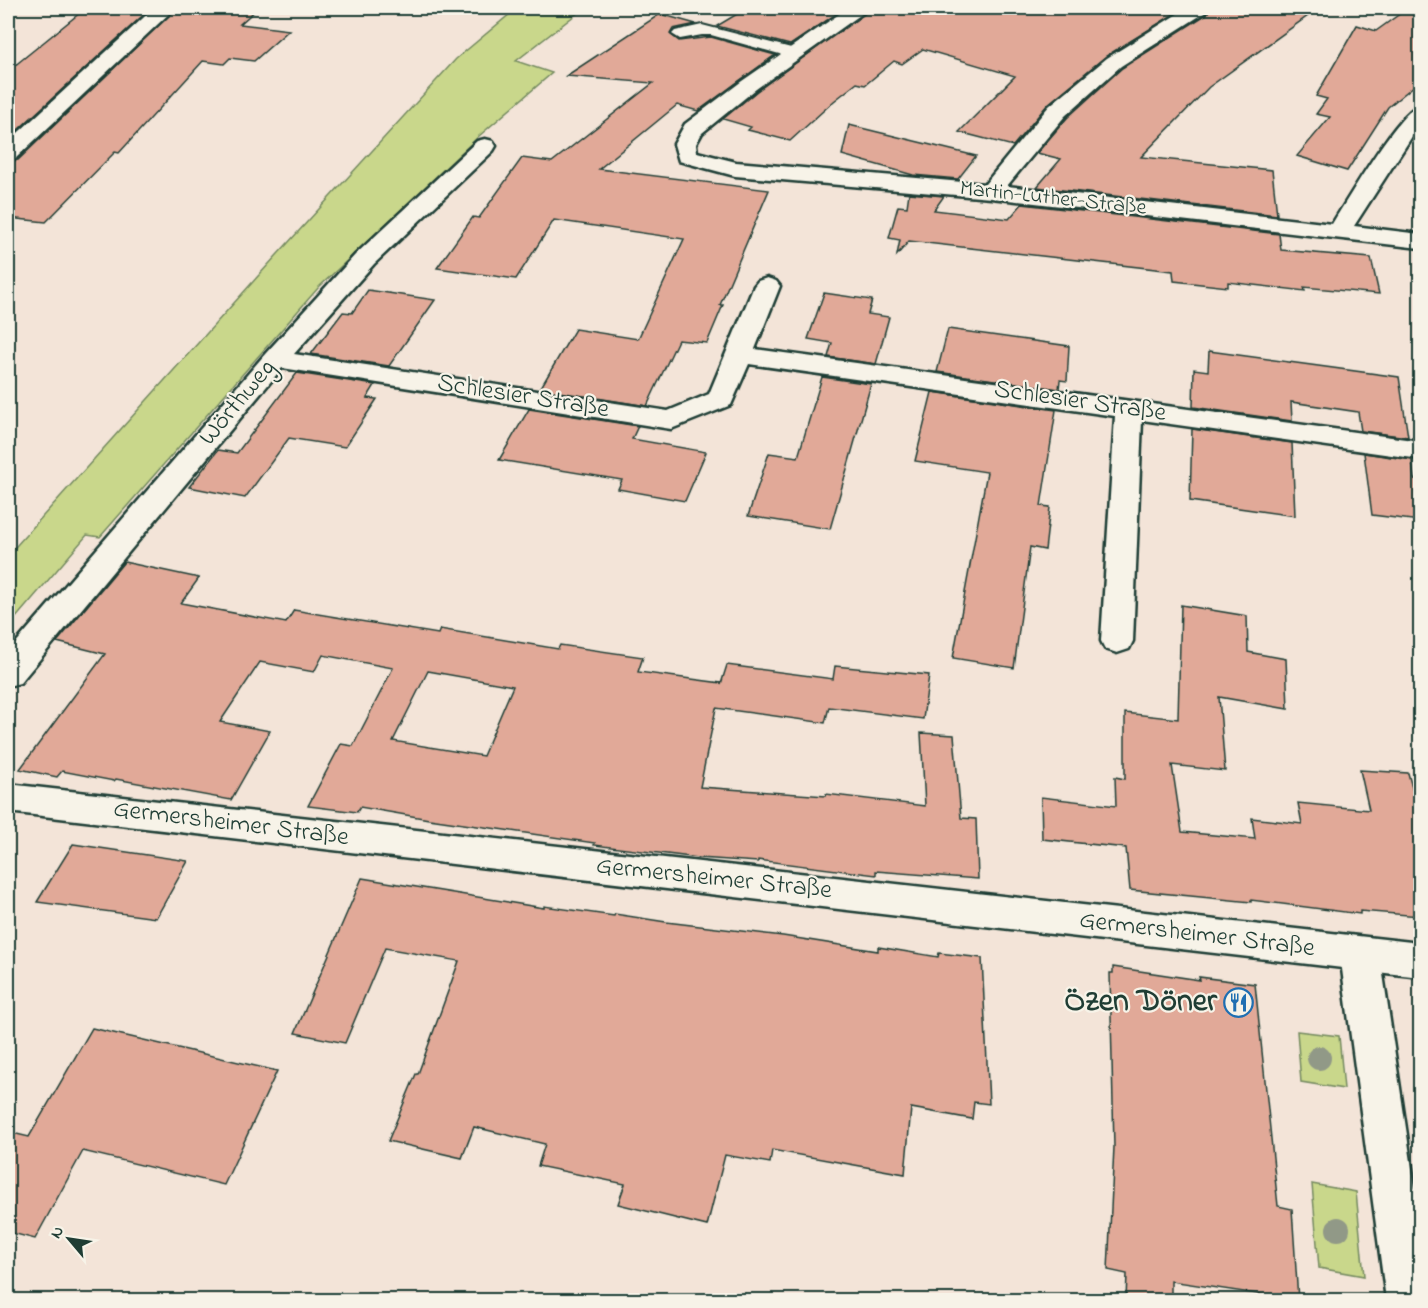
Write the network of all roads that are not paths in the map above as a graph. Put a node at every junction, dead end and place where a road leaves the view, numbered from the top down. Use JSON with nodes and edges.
{"nodes":[{"id":1,"x":165,"y":8,"type":"edge"},
{"id":2,"x":861,"y":8,"type":"edge"},
{"id":3,"x":1199,"y":8,"type":"edge"},
{"id":4,"x":680,"y":34,"type":"dead end"},
{"id":5,"x":794,"y":53,"type":"junction"},
{"id":6,"x":1420,"y":111,"type":"edge"},
{"id":7,"x":485,"y":146,"type":"dead end"},
{"id":8,"x":8,"y":153,"type":"edge"},
{"id":9,"x":991,"y":191,"type":"junction"},
{"id":10,"x":1339,"y":231,"type":"junction"},
{"id":11,"x":1420,"y":241,"type":"edge"},
{"id":12,"x":767,"y":286,"type":"dead end"},
{"id":13,"x":739,"y":355,"type":"junction"},
{"id":14,"x":275,"y":359,"type":"junction"},
{"id":15,"x":1129,"y":408,"type":"junction"},
{"id":16,"x":1420,"y":450,"type":"edge"},
{"id":17,"x":1117,"y":641,"type":"dead end"},
{"id":18,"x":8,"y":674,"type":"edge"},
{"id":19,"x":8,"y":798,"type":"edge"},
{"id":20,"x":1360,"y":954,"type":"junction"},
{"id":21,"x":1420,"y":960,"type":"edge"},
{"id":22,"x":1409,"y":1300,"type":"edge"}],
"edges":[{"from":1,"to":8,"type":"street"},
{"from":2,"to":5,"type":"street"},
{"from":3,"to":9,"type":"street"},
{"from":4,"to":5,"type":"lane"},
{"from":5,"to":9,"type":"street","name":"Martin-Luther-Straße"},
{"from":6,"to":10,"type":"street"},
{"from":7,"to":14,"type":"street","name":"Wörthweg"},
{"from":9,"to":10,"type":"street","name":"Martin-Luther-Straße"},
{"from":10,"to":11,"type":"street","name":"Martin-Luther-Straße"},
{"from":12,"to":13,"type":"street","name":"Schlesier Straße"},
{"from":13,"to":14,"type":"street","name":"Schlesier Straße"},
{"from":13,"to":15,"type":"street","name":"Schlesier Straße"},
{"from":14,"to":18,"type":"street","name":"Wörthweg"},
{"from":15,"to":16,"type":"street","name":"Schlesier Straße"},
{"from":15,"to":17,"type":"street"},
{"from":19,"to":20,"type":"street","name":"Germersheimer Straße"},
{"from":20,"to":21,"type":"street","name":"Germersheimer Straße"},
{"from":20,"to":22,"type":"street"}]}
